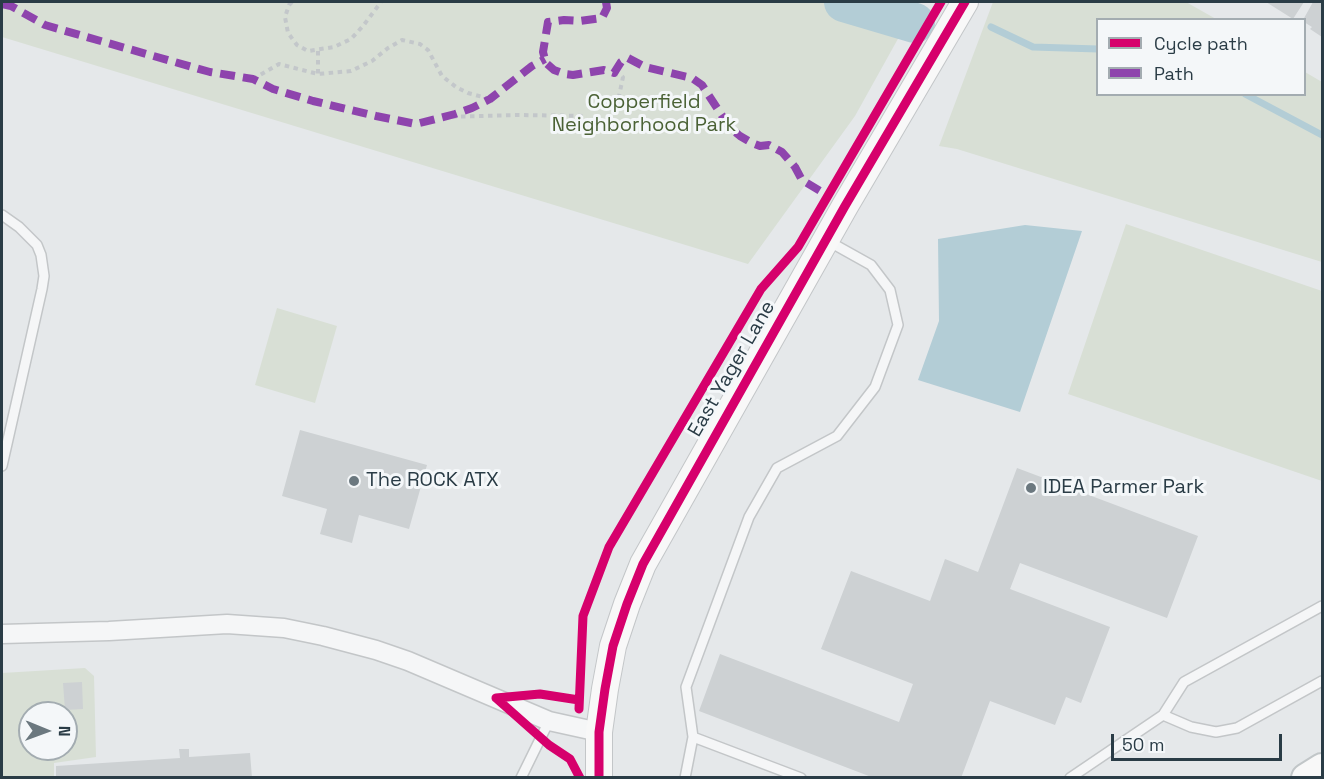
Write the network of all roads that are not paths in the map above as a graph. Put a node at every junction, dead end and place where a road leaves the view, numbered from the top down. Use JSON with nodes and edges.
{"nodes":[{"id":1,"x":965,"y":2,"type":"edge"},
{"id":2,"x":2,"y":215,"type":"edge"},
{"id":3,"x":826,"y":240,"type":"junction"},
{"id":4,"x":2,"y":466,"type":"edge"},
{"id":5,"x":1323,"y":606,"type":"edge"},
{"id":6,"x":2,"y":634,"type":"edge"},
{"id":7,"x":1323,"y":681,"type":"edge"},
{"id":8,"x":1163,"y":715,"type":"junction"},
{"id":9,"x":549,"y":721,"type":"junction"},
{"id":10,"x":599,"y":732,"type":"junction"},
{"id":11,"x":693,"y":737,"type":"junction"},
{"id":12,"x":1323,"y":768,"type":"edge"},
{"id":13,"x":1085,"y":774,"type":"edge"},
{"id":14,"x":521,"y":777,"type":"edge"},
{"id":15,"x":599,"y":777,"type":"edge"},
{"id":16,"x":685,"y":777,"type":"edge"},
{"id":17,"x":801,"y":777,"type":"edge"},
{"id":18,"x":1070,"y":777,"type":"edge"},
{"id":19,"x":1306,"y":777,"type":"edge"}],
"edges":[{"from":1,"to":3,"type":"street","name":"East Yager Lane"},
{"from":2,"to":4,"type":"lane"},
{"from":3,"to":10,"type":"street","name":"East Yager Lane"},
{"from":3,"to":11,"type":"lane"},
{"from":5,"to":8,"type":"lane"},
{"from":6,"to":9,"type":"street"},
{"from":7,"to":8,"type":"lane"},
{"from":8,"to":13,"type":"lane"},
{"from":9,"to":10,"type":"street"},
{"from":9,"to":14,"type":"lane"},
{"from":10,"to":15,"type":"street","name":"East Yager Lane"},
{"from":11,"to":16,"type":"lane"},
{"from":11,"to":17,"type":"lane"},
{"from":12,"to":19,"type":"main road"},
{"from":13,"to":18,"type":"lane"}]}
